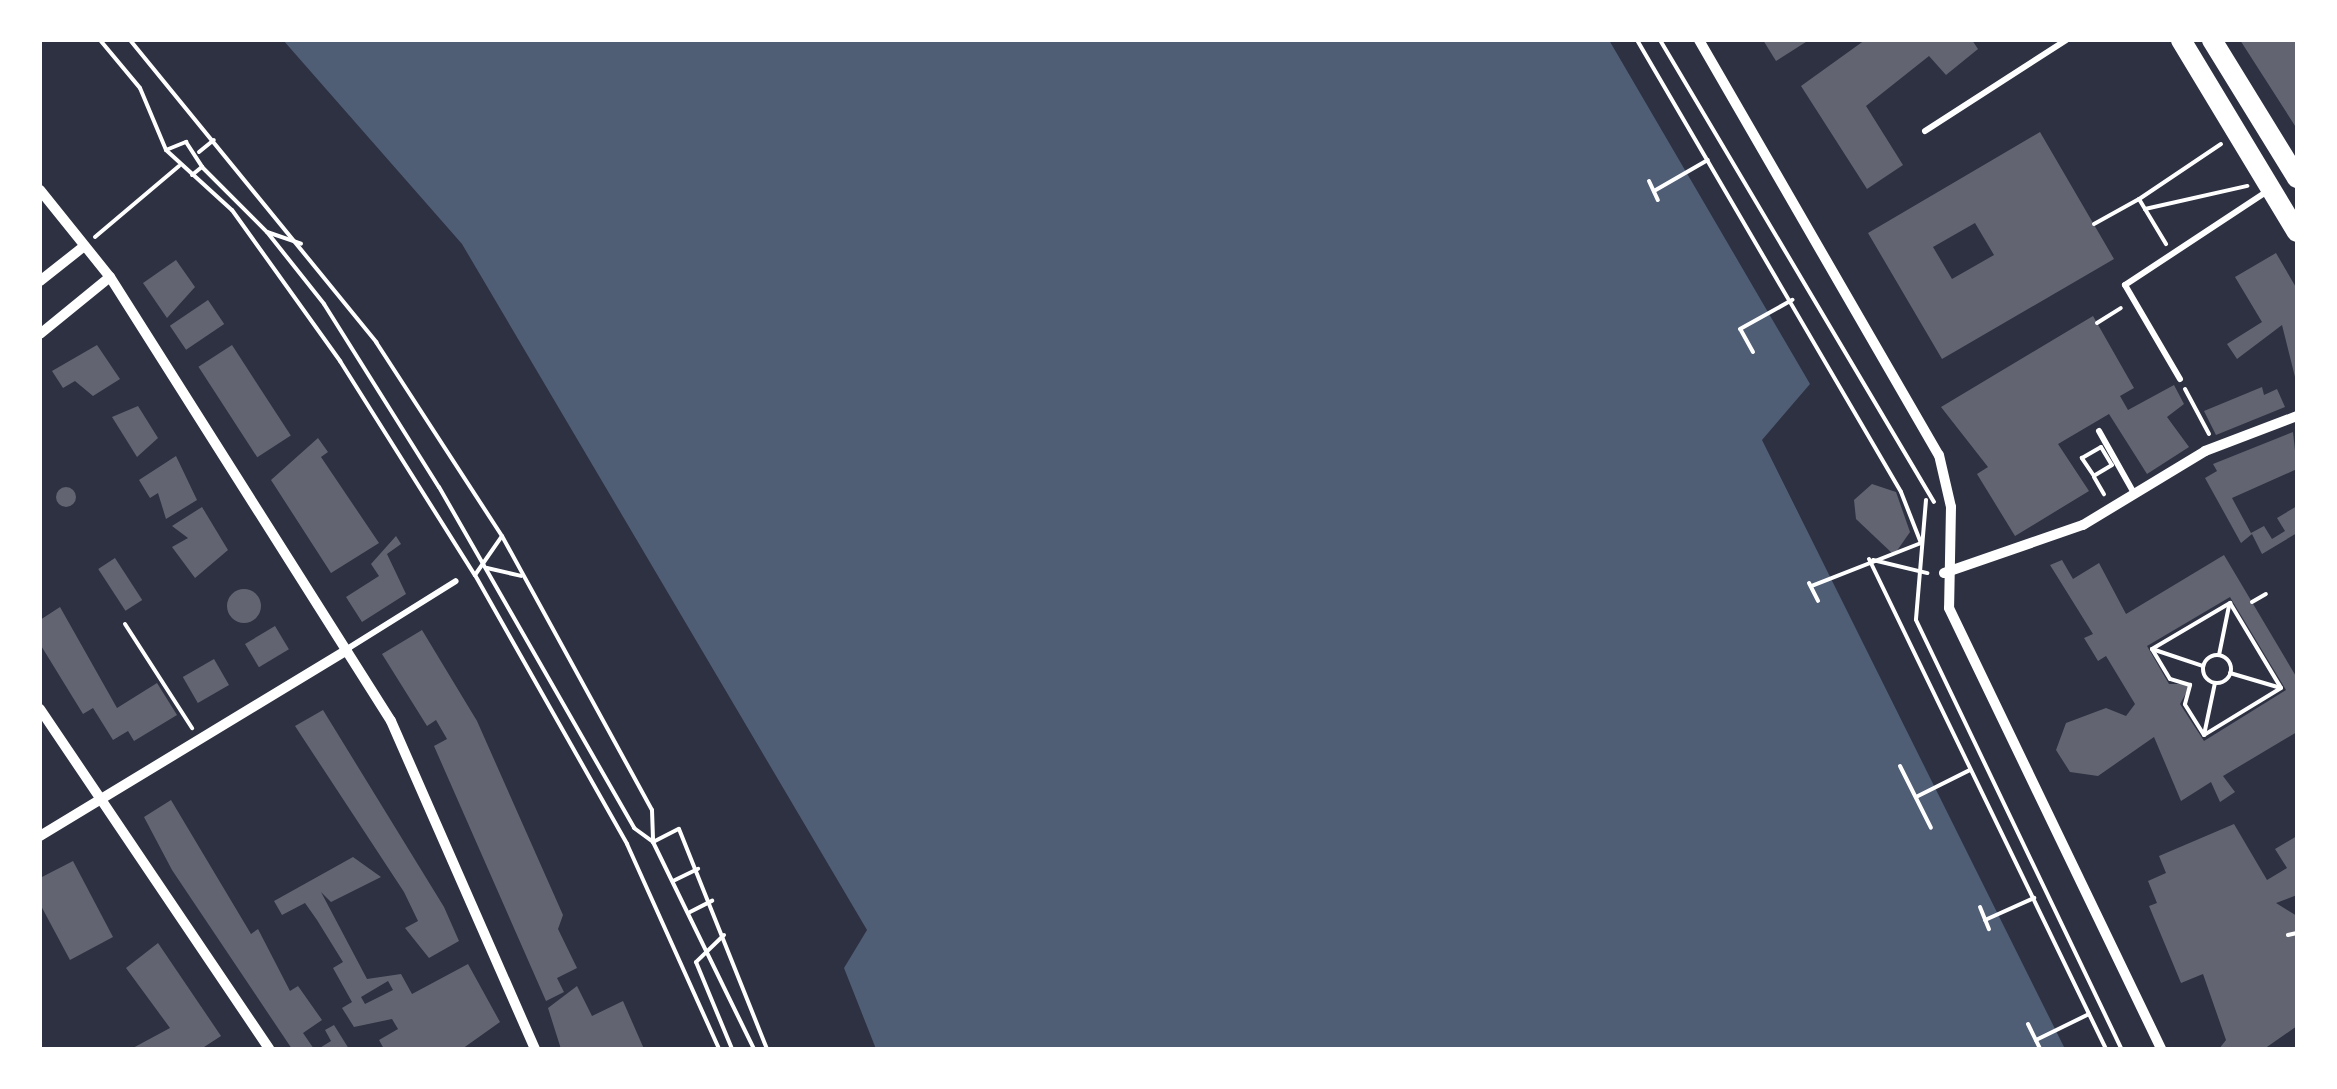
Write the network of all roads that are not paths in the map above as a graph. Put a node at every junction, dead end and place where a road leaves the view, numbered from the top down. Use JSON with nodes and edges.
{"nodes":[{"id":1,"x":1700,"y":40,"type":"edge"},
{"id":2,"x":2066,"y":40,"type":"edge"},
{"id":3,"x":2180,"y":40,"type":"edge"},
{"id":4,"x":2212,"y":40,"type":"edge"},
{"id":5,"x":1925,"y":131,"type":"dead end"},
{"id":6,"x":2297,"y":178,"type":"edge"},
{"id":7,"x":2270,"y":189,"type":"junction"},
{"id":8,"x":40,"y":190,"type":"edge"},
{"id":9,"x":2297,"y":232,"type":"edge"},
{"id":10,"x":83,"y":247,"type":"junction"},
{"id":11,"x":110,"y":277,"type":"junction"},
{"id":12,"x":40,"y":282,"type":"edge"},
{"id":13,"x":40,"y":334,"type":"edge"},
{"id":14,"x":2180,"y":379,"type":"road end"},
{"id":15,"x":2297,"y":416,"type":"edge"},
{"id":16,"x":2098,"y":432,"type":"dead end"},
{"id":17,"x":2134,"y":493,"type":"junction"},
{"id":18,"x":1944,"y":573,"type":"junction"},
{"id":19,"x":456,"y":580,"type":"dead end"},
{"id":20,"x":347,"y":650,"type":"junction"},
{"id":21,"x":40,"y":709,"type":"edge"},
{"id":22,"x":99,"y":802,"type":"junction"},
{"id":23,"x":40,"y":836,"type":"edge"},
{"id":24,"x":269,"y":1049,"type":"edge"},
{"id":25,"x":534,"y":1049,"type":"edge"},
{"id":26,"x":2161,"y":1049,"type":"edge"}],
"edges":[{"from":1,"to":18,"type":"street"},
{"from":2,"to":5,"type":"lane"},
{"from":3,"to":7,"type":"main road"},
{"from":4,"to":6,"type":"main road"},
{"from":7,"to":9,"type":"main road"},
{"from":7,"to":14,"type":"lane"},
{"from":8,"to":10,"type":"street"},
{"from":10,"to":11,"type":"street"},
{"from":10,"to":12,"type":"street"},
{"from":11,"to":13,"type":"street"},
{"from":11,"to":20,"type":"street"},
{"from":15,"to":17,"type":"street"},
{"from":16,"to":17,"type":"lane"},
{"from":17,"to":18,"type":"street"},
{"from":18,"to":26,"type":"street"},
{"from":19,"to":20,"type":"lane"},
{"from":20,"to":22,"type":"street"},
{"from":20,"to":25,"type":"street"},
{"from":21,"to":22,"type":"street"},
{"from":22,"to":23,"type":"street"},
{"from":22,"to":24,"type":"street"}]}
